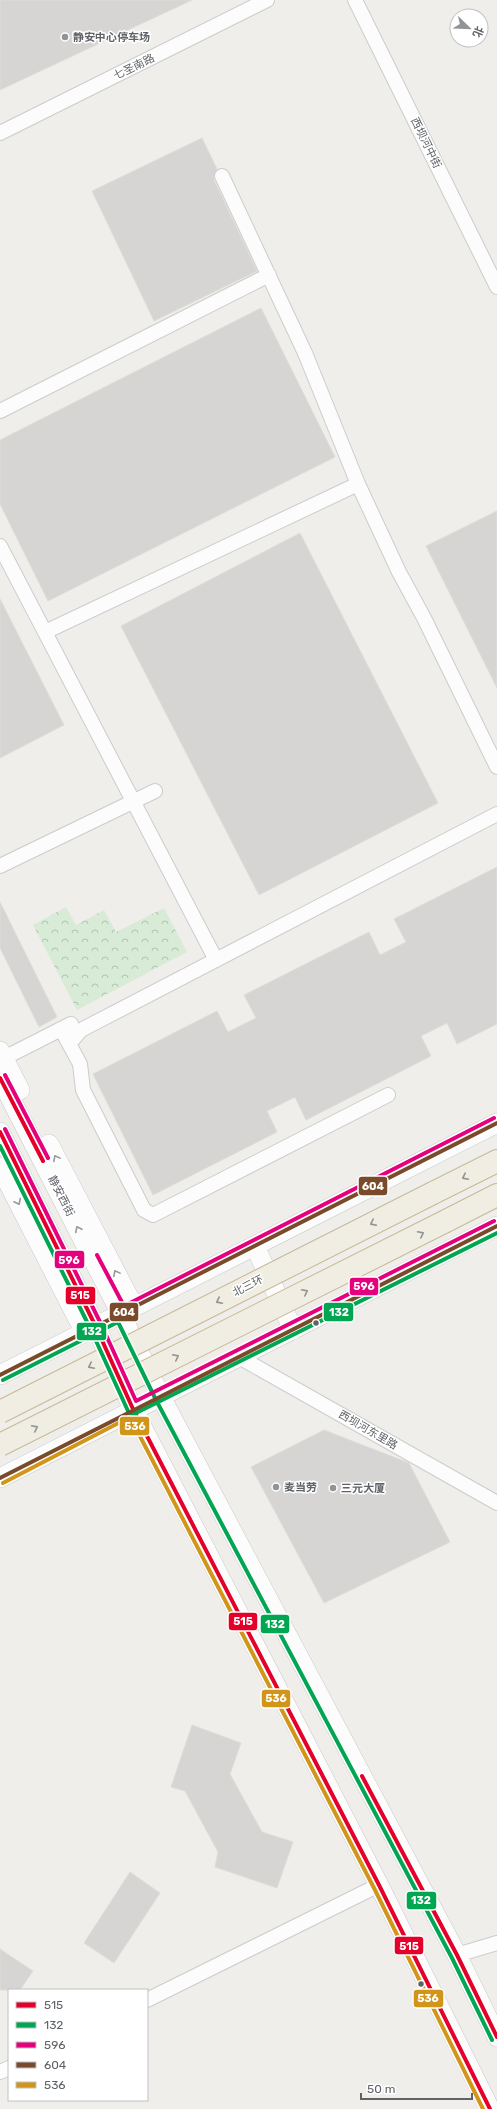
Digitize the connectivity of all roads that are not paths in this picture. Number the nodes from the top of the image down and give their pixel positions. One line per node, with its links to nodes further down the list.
1 (267, 0): 3 (street, 七圣南路)
2 (355, 0): 6 (street, 西坝河中街)
3 (0, 133)
4 (222, 176): 5 (street)
5 (268, 274): 7 (street); 8 (street)
6 (497, 287)
7 (0, 411)
8 (358, 484): 10 (street); 11 (street)
9 (0, 546): 10 (street)
10 (45, 632): 13 (street)
11 (497, 767)
12 (155, 791): 13 (street)
13 (134, 802): 15 (street); 16 (street)
14 (497, 814): 16 (street)
15 (0, 866)
16 (216, 960): 17 (street)
17 (69, 1044): 18 (street); 20 (street)
18 (1, 1056): 28 (main road, one-way to 18)
19 (0, 1078): 28 (main road, 静安西街, one-way to 19)
20 (388, 1095)
21 (497, 1123): 27 (main road)
22 (0, 1132): 29 (main road)
23 (497, 1161): 35 (highway, 北三环, one-way to 35, bridge)
24 (0, 1167): 29 (main road, one-way to 29)
25 (497, 1195): 36 (highway, one-way to 25, bridge)
26 (497, 1226): 30 (main road)
27 (255, 1246): 28 (main road); 30 (main road)
28 (128, 1311): 29 (main road); 33 (main road)
29 (91, 1329): 32 (main road); 34 (main road)
30 (293, 1330): 31 (main road)
31 (240, 1357): 33 (main road); 38 (street, 西坝河东里路)
32 (0, 1375)
33 (161, 1397): 34 (main road); 41 (main road)
34 (133, 1409): 37 (main road); 39 (main road)
35 (0, 1412)
36 (0, 1445)
37 (0, 1478)
38 (497, 1503)
39 (379, 1886): 42 (street); 44 (main road)
40 (497, 1943): 41 (street)
41 (457, 1956): 43 (main road)
42 (148, 2000)
43 (497, 2037)
44 (490, 2109)

